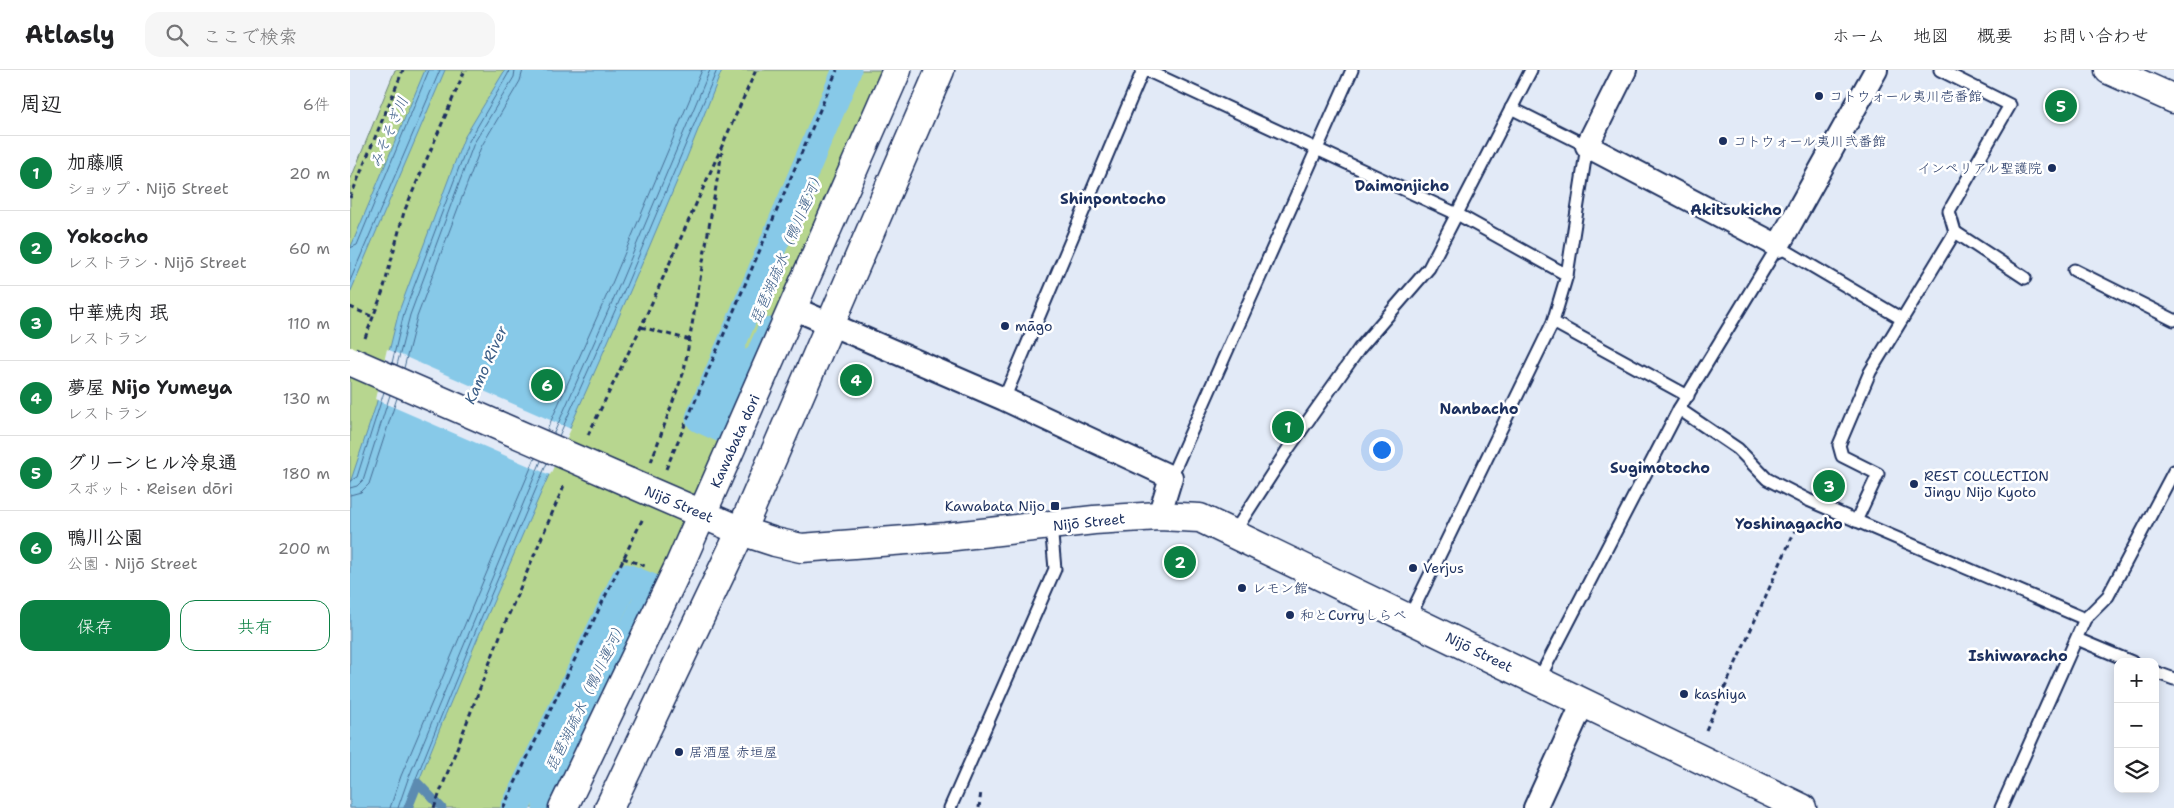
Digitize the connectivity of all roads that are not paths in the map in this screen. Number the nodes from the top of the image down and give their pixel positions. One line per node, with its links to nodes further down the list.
1 (897, 70): 20 (street, Kawabata dori)
2 (940, 70): 24 (street)
3 (1144, 70): 13 (lane); 27 (lane)
4 (1352, 70): 13 (lane)
5 (1531, 70): 11 (lane)
6 (1624, 70): 12 (street)
7 (1876, 70): 16 (street)
8 (1940, 70): 15 (lane)
9 (2109, 70): 10 (street)
10 (2174, 100)
11 (1512, 108): 12 (lane); 14 (lane)
12 (1587, 146): 16 (street); 18 (lane)
13 (1317, 149): 14 (lane); 30 (lane)
14 (1457, 214): 18 (lane); 36 (lane)
15 (1955, 232): 19 (lane); 21 (lane)
16 (1778, 246): 21 (lane); 26 (lane)
17 (2074, 270): 22 (lane)
18 (1567, 274): 23 (lane)
19 (2025, 278)
20 (793, 308): 24 (street); 31 (street, Kawabata dori)
21 (1902, 320): 33 (lane)
22 (2174, 320)
23 (1553, 322): 26 (lane); 37 (lane)
24 (829, 324): 27 (street); 35 (street)
25 (357, 352): 31 (street, Nijō Street, bridge)
26 (1688, 396): 28 (lane)
27 (1004, 400): 30 (street)
28 (1679, 409): 33 (lane); 43 (lane)
29 (2174, 471): 38 (lane)
30 (1171, 478): 32 (street)
31 (702, 515): 35 (street, Nijō Street); 46 (street, Kawabata dori)
32 (1159, 516): 34 (street, Nijō Street); 36 (street, Nijō Street)
33 (1856, 521): 38 (lane)
34 (1051, 525): 35 (street, Nijō Street); 48 (lane)
35 (741, 531): 47 (street)
36 (1233, 534): 37 (street, Nijō Street)
37 (1409, 618): 43 (street, Nijō Street)
38 (2085, 619): 39 (lane)
39 (2076, 639): 40 (lane); 51 (lane)
40 (2122, 658)
41 (2159, 674): 42 (lane)
42 (2174, 680)
43 (1538, 681): 44 (street, Nijō Street)
44 (1583, 703): 45 (street, Nijō Street); 49 (street)
45 (1769, 801): 50 (street, Nijō Street)
46 (563, 808)
47 (609, 808)
48 (950, 808)
49 (1535, 808)
50 (1802, 808)
51 (2001, 808)

